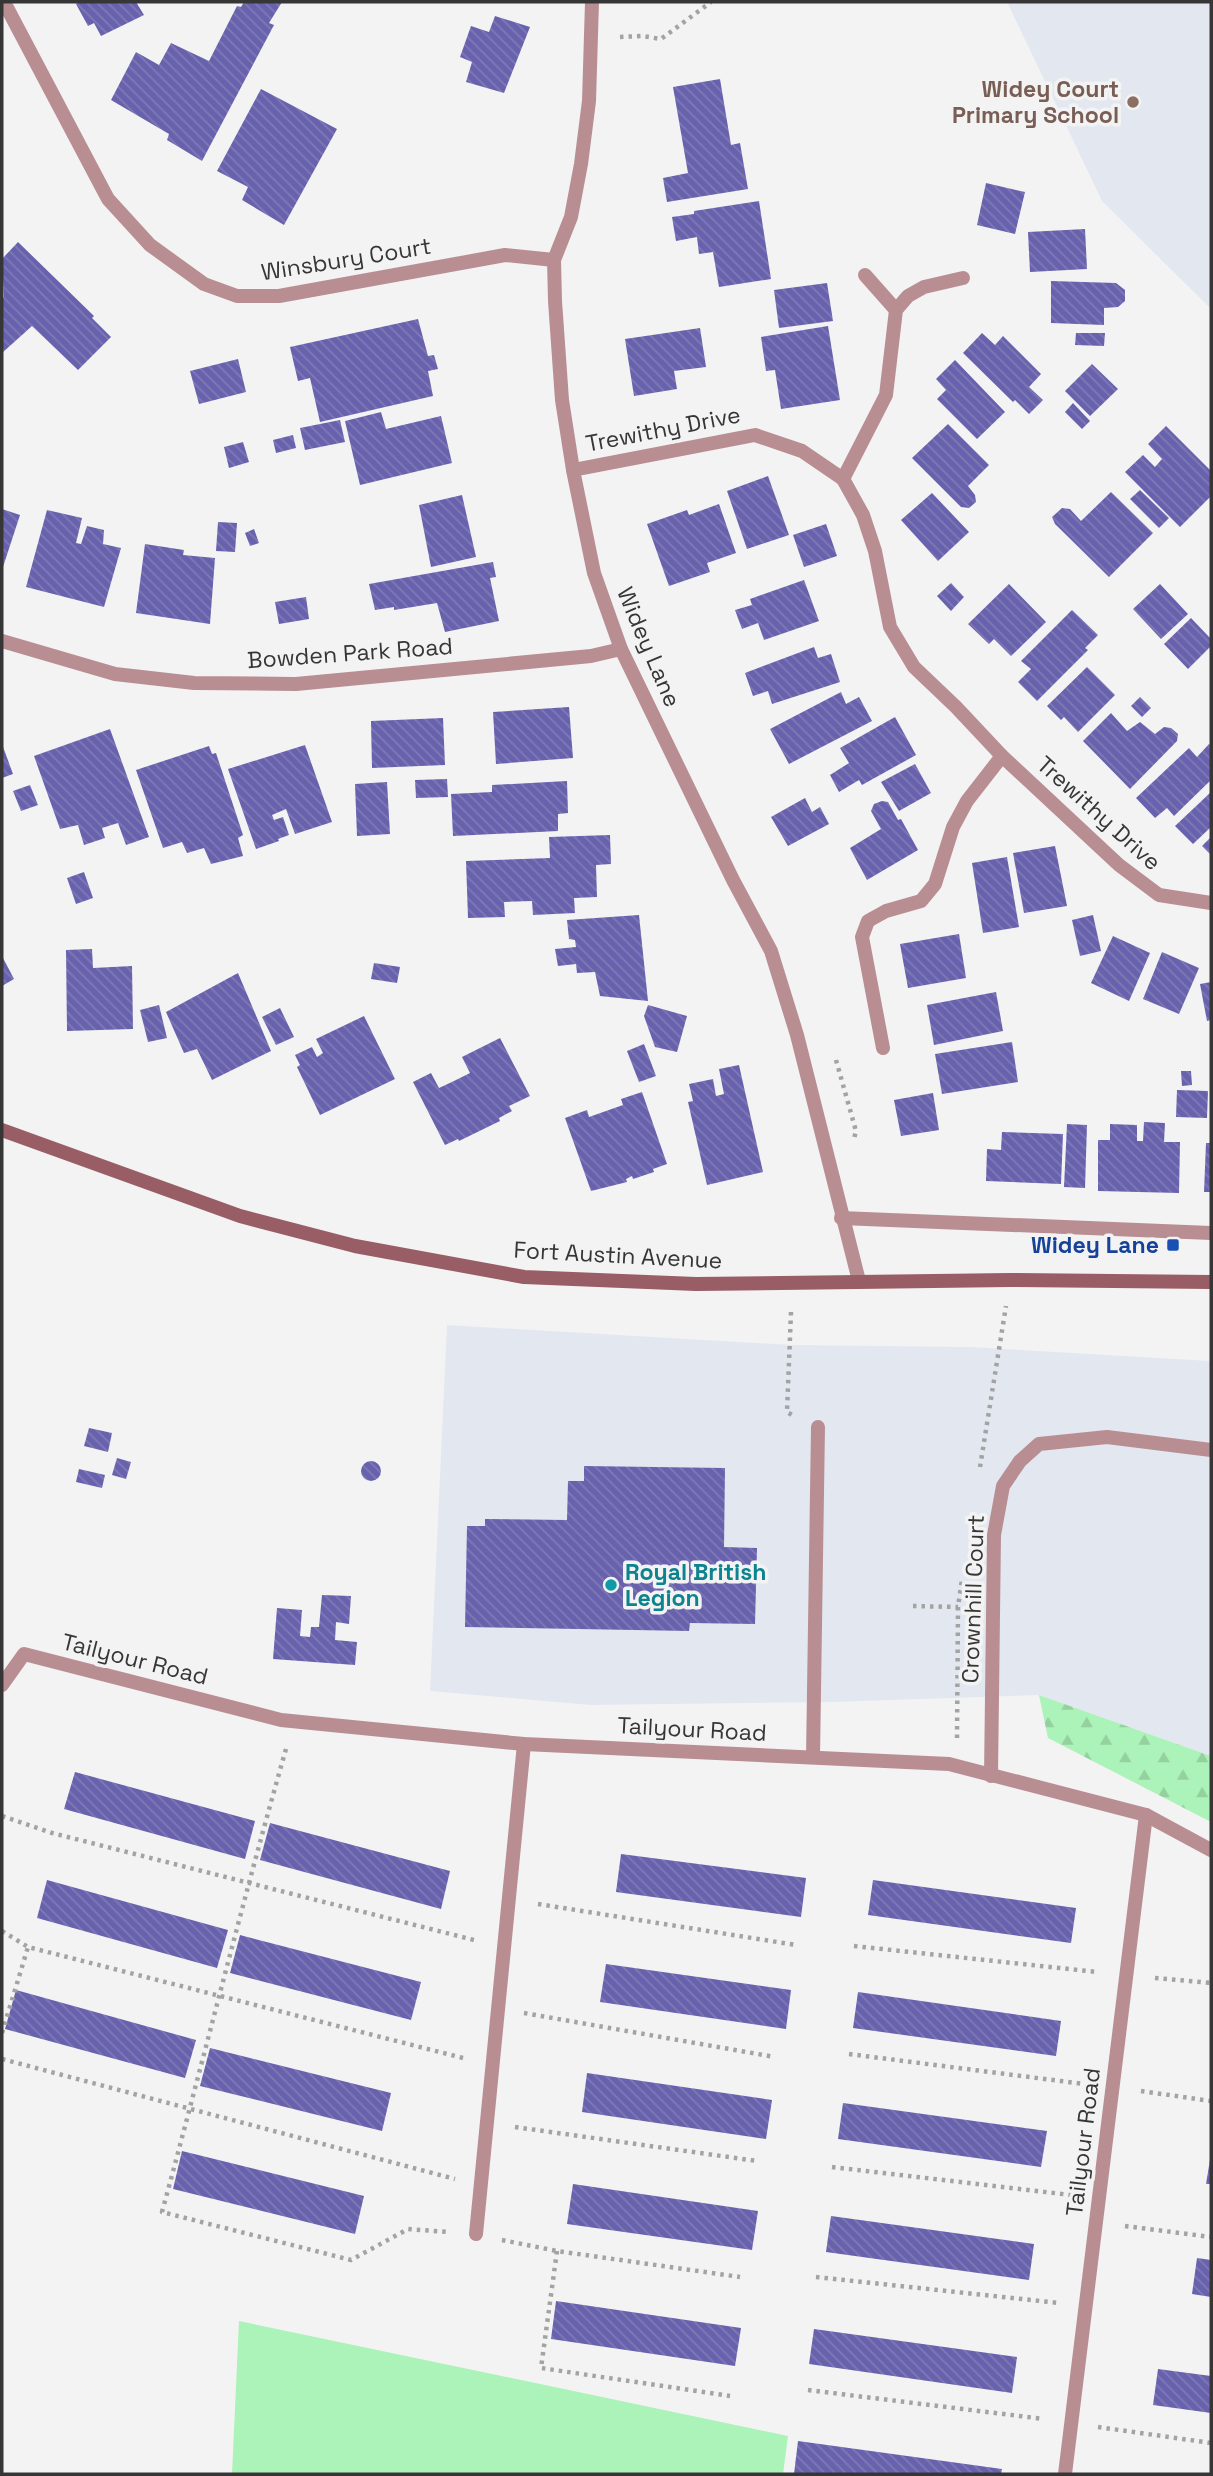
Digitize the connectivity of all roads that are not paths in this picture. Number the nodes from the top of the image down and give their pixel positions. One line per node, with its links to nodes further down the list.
1 (4, 2): 3 (street, Winsbury Court)
2 (592, 2): 3 (street, Widey Lane)
3 (554, 260): 7 (street, Widey Lane)
4 (865, 275): 6 (street)
5 (963, 278): 6 (street)
6 (896, 310): 8 (street)
7 (573, 470): 8 (street, Trewithy Drive); 10 (street, Widey Lane)
8 (842, 479): 11 (street, Trewithy Drive)
9 (2, 641): 10 (street, Bowden Park Road)
10 (621, 649): 15 (street, Widey Lane)
11 (1002, 756): 12 (street, Trewithy Drive); 13 (street, Trewithy Drive)
12 (1211, 903)
13 (883, 1048)
14 (2, 1130): 17 (main road, Fort Austin Avenue)
15 (841, 1218): 16 (street); 17 (street, Widey Lane)
16 (1211, 1233)
17 (859, 1281): 18 (main road, Fort Austin Avenue)
18 (1211, 1282)
19 (818, 1427): 23 (street)
20 (1211, 1450): 24 (street, Crownhill Court)
21 (2, 1685): 22 (street, Tailyour Road)
22 (524, 1744): 23 (street, Tailyour Road); 27 (street)
23 (813, 1757): 24 (street, Tailyour Road)
24 (991, 1776): 25 (street, Tailyour Road)
25 (1146, 1815): 26 (street, Tailyour Road); 28 (street, Tailyour Road)
26 (1211, 1850)
27 (476, 2234)
28 (1065, 2474)

